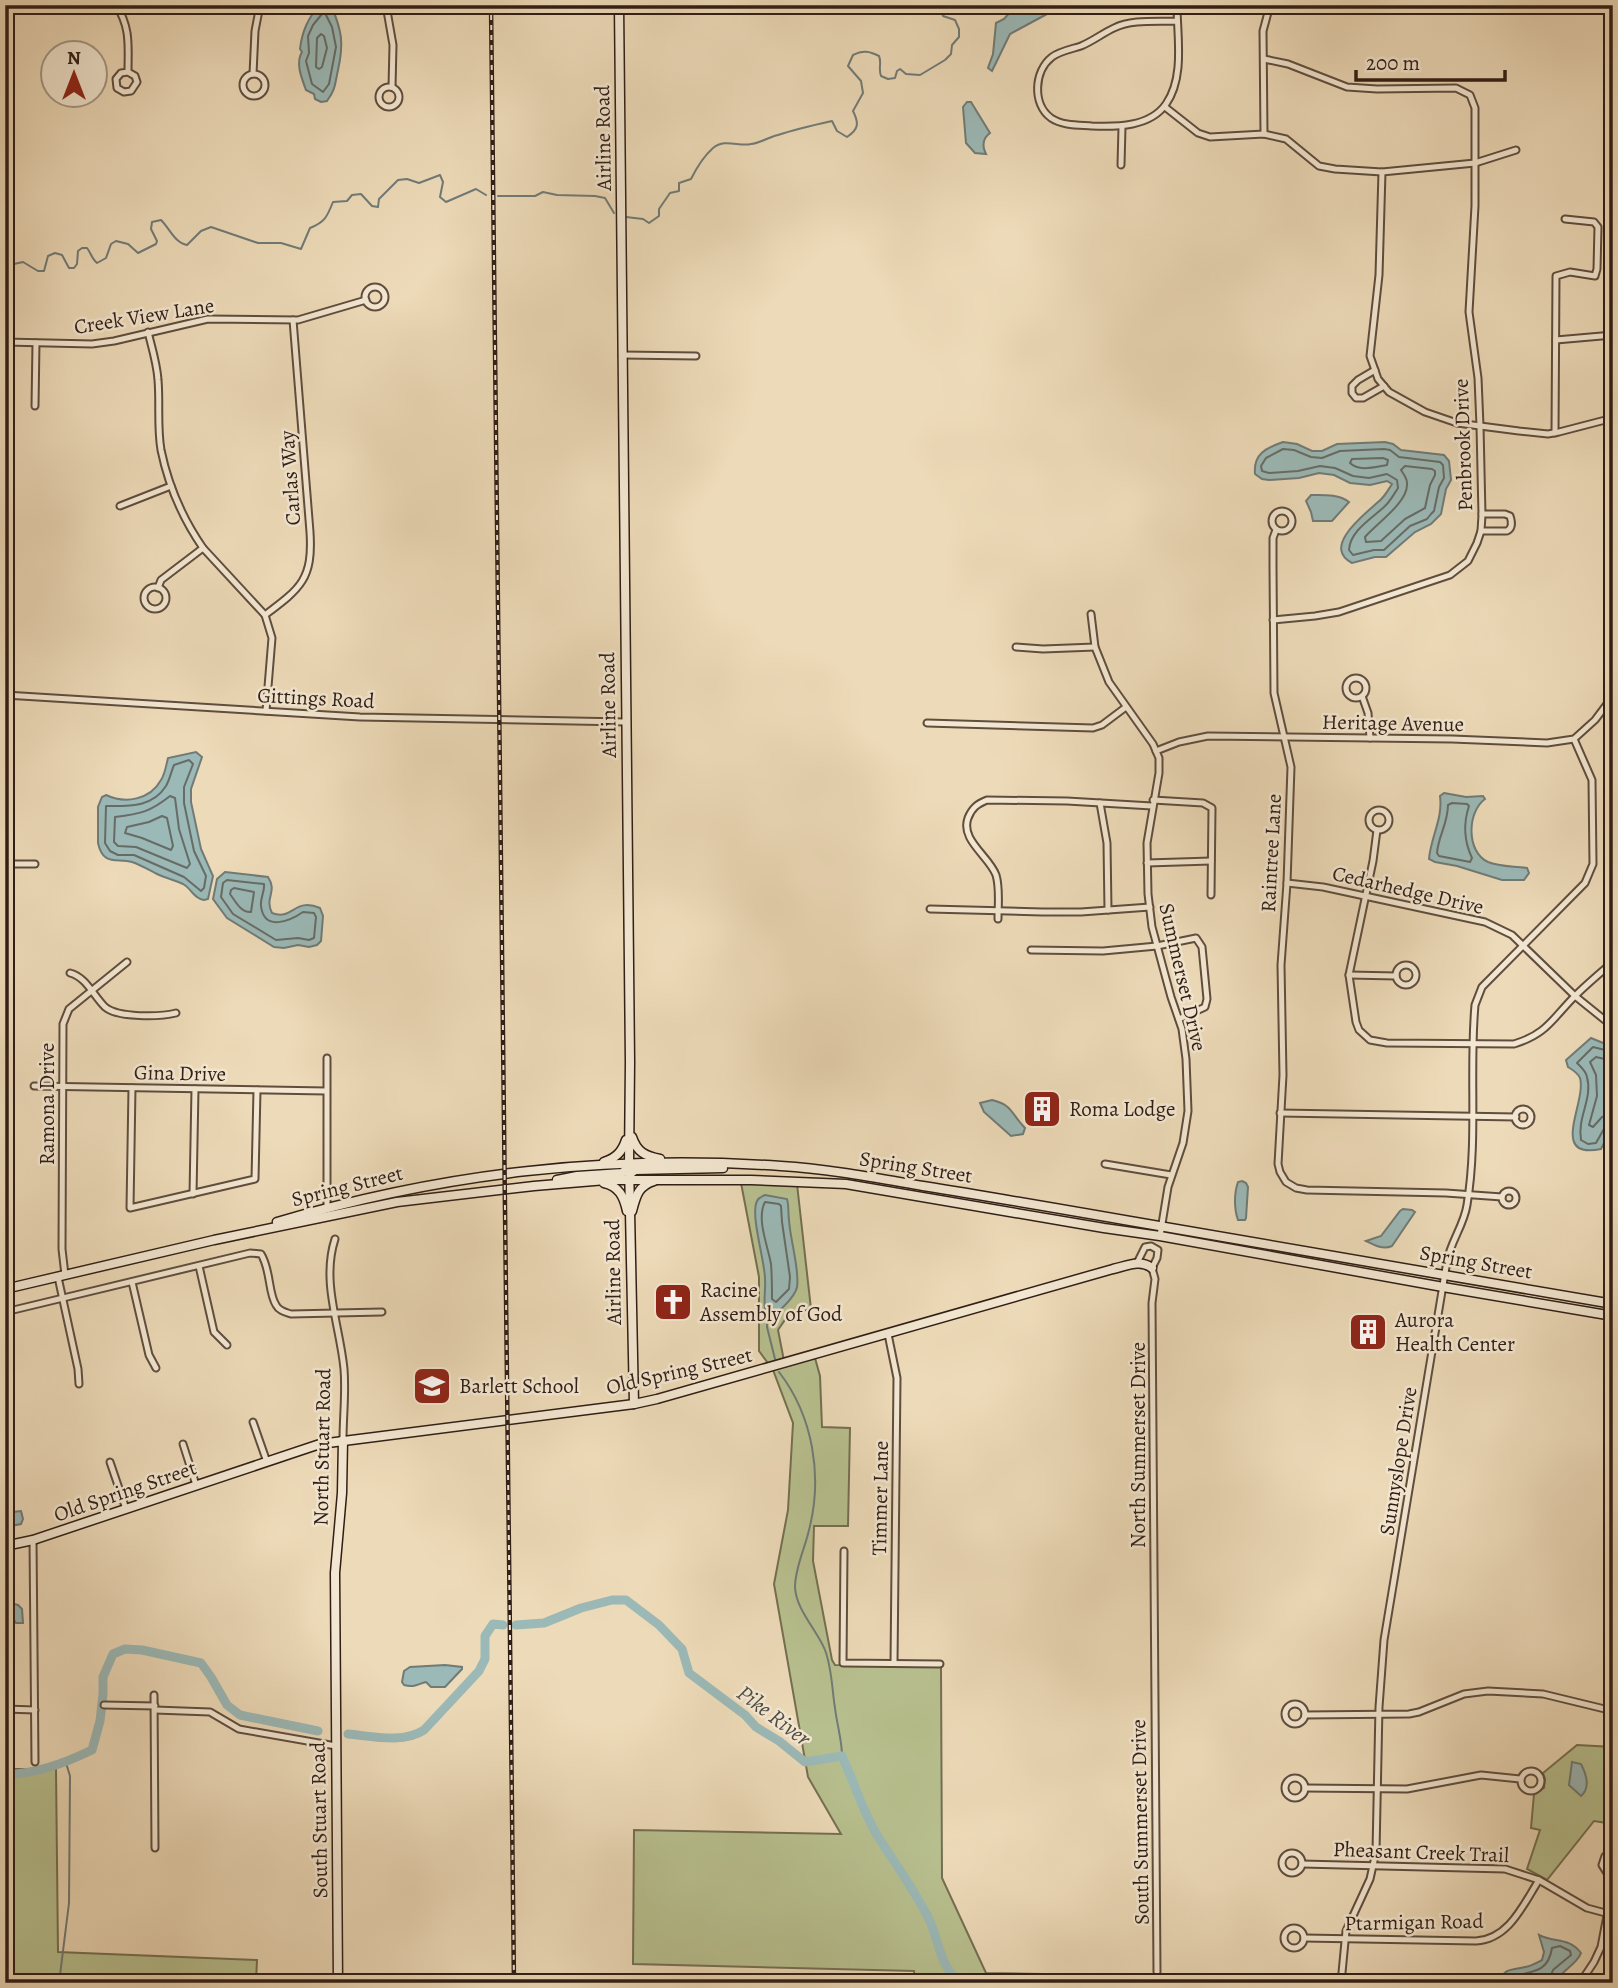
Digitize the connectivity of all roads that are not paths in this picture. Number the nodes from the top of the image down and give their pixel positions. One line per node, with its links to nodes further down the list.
1 (116, 5): 11 (street)
2 (260, 5): 12 (street)
3 (386, 5): 13 (street)
4 (619, 5): 29 (main road, Airline Road)
5 (1177, 5): 9 (street)
6 (1270, 5): 10 (street)
7 (1365, 5): 8 (street)
8 (1463, 5)
9 (1177, 22): 14 (street); 15 (street)
10 (1264, 59): 16 (street); 18 (street, Penbrook Drive)
11 (128, 72)
12 (253, 74): 12 (street)
13 (391, 87)
14 (1165, 107): 15 (street); 16 (street)
15 (1122, 127): 19 (street)
16 (1264, 134): 20 (street)
17 (1516, 150): 18 (street)
18 (1475, 163): 20 (street); 35 (street, Penbrook Drive)
19 (1121, 164)
20 (1382, 172): 31 (street)
21 (1565, 219): 26 (street)
22 (366, 300): 23 (street, Creek View Lane)
23 (293, 320): 24 (street, Creek View Lane); 45 (street, Carlas Way)
24 (148, 332): 28 (street, Creek View Lane); 37 (street)
25 (1613, 335): 26 (street)
26 (1556, 340): 36 (street)
27 (7, 342): 28 (street, Creek View Lane)
28 (36, 343): 33 (street)
29 (622, 355): 30 (street); 54 (main road, Airline Road)
30 (696, 356)
31 (1375, 370): 32 (street); 32 (street)
32 (1384, 386): 35 (street)
33 (35, 406)
34 (1613, 418): 36 (street)
35 (1480, 425): 36 (street); 39 (street, Penbrook Drive)
36 (1555, 433)
37 (171, 486): 38 (street); 42 (street)
38 (120, 506)
39 (1482, 513): 41 (street, Penbrook Drive); 41 (street)
40 (1276, 530): 46 (street, Raintree Lane)
41 (1481, 531): 46 (street, Penbrook Drive)
42 (203, 548): 43 (street); 45 (street)
43 (158, 588): 43 (street)
44 (1091, 614): 48 (street)
45 (265, 615): 53 (street)
46 (1273, 620): 56 (street, Raintree Lane)
47 (1016, 646): 48 (street)
48 (1095, 646): 52 (street)
49 (5, 695): 53 (street, Gittings Road)
50 (1362, 696): 57 (street)
51 (1613, 696): 58 (street)
52 (1126, 707): 55 (street); 59 (street)
53 (266, 711): 54 (street, Gittings Road)
54 (626, 722): 99 (main road, Airline Road)
55 (927, 723)
56 (1285, 738): 57 (street, Heritage Avenue); 59 (street, Heritage Avenue); 67 (street, Raintree Lane)
57 (1370, 738): 58 (street, Heritage Avenue)
58 (1573, 739): 75 (street)
59 (1156, 751): 61 (street, Summerset Drive)
60 (1100, 803): 61 (street); 72 (street); 73 (street)
61 (1153, 803): 63 (street); 64 (street, Summerset Drive)
62 (1377, 830): 69 (street)
63 (1211, 861): 64 (street); 68 (street)
64 (1147, 863): 70 (street, Summerset Drive)
65 (5, 864): 66 (street)
66 (35, 864)
67 (1287, 883): 69 (street, Cedarhedge Drive); 96 (street, Raintree Lane)
68 (1211, 895)
69 (1366, 896): 75 (street, Cedarhedge Drive); 81 (street)
70 (1150, 907): 72 (street); 76 (street, Summerset Drive)
71 (930, 909): 73 (street)
72 (1108, 910): 73 (street)
73 (998, 911): 74 (street)
74 (998, 919)
75 (1522, 945): 84 (street, Cedarhedge Drive); 88 (street, Sunnyslope Drive)
76 (1157, 946): 77 (street); 86 (street, Summerset Drive); 86 (street)
77 (1031, 950)
78 (127, 962): 83 (street, Ramona Drive)
79 (1613, 962): 84 (street)
80 (70, 973): 83 (street)
81 (1349, 975): 82 (street); 88 (street)
82 (1396, 976)
83 (92, 990): 85 (street); 91 (street, Ramona Drive)
84 (1575, 996): 87 (street, Cedarhedge Drive); 88 (street)
85 (176, 1013)
86 (1179, 1019): 105 (street, Summerset Drive)
87 (1613, 1024)
88 (1474, 1044): 97 (street, Sunnyslope Drive)
89 (327, 1058): 95 (street)
90 (34, 1086): 91 (street, Gina Drive)
91 (63, 1087): 92 (street, Gina Drive); 122 (street, Ramona Drive)
92 (132, 1088): 93 (street, Gina Drive); 110 (street)
93 (195, 1089): 94 (street, Gina Drive); 110 (street)
94 (257, 1090): 95 (street, Gina Drive); 110 (street)
95 (326, 1091): 113 (street)
96 (1280, 1113): 97 (street); 111 (street, Raintree Lane)
97 (1473, 1116): 98 (street); 111 (street, Sunnyslope Drive)
98 (1516, 1117)
99 (629, 1131): 100 (main road, Airline Road); 101 (main road); 103 (main road)
100 (629, 1163): 101 (main road, Spring Street); 103 (main road, Spring Street); 106 (main road, Airline Road); 109 (main road)
101 (680, 1163): 104 (main road, Spring Street)
102 (1105, 1164): 105 (street)
103 (594, 1165): 113 (main road, Spring Street)
104 (760, 1165): 106 (main road); 115 (main road, Spring Street)
105 (1171, 1175): 115 (street, Summerset Drive)
106 (629, 1178): 107 (main road, Spring Street); 108 (main road, Spring Street); 114 (main road, Airline Road)
107 (666, 1179): 114 (main road); 116 (main road, Spring Street)
108 (581, 1182): 109 (main road, Spring Street); 114 (main road)
109 (534, 1186): 113 (main road, Spring Street)
110 (193, 1194)
111 (1469, 1194): 112 (street); 121 (street, Sunnyslope Drive)
112 (1502, 1198)
113 (327, 1211): 122 (main road, Spring Street)
114 (630, 1220): 138 (main road, Airline Road)
115 (1162, 1226): 116 (street, Summerset Drive); 121 (main road, Spring Street)
116 (1160, 1236): 124 (main road, Spring Street)
117 (335, 1239): 132 (street, North Stuart Road)
118 (1137, 1263): 120 (main road); 120 (street, North Summerset Drive); 134 (main road, Old Spring Street)
119 (200, 1266): 123 (street); 132 (street); 135 (street)
120 (1152, 1268): 152 (street, North Summerset Drive)
121 (1445, 1274): 124 (street, Sunnyslope Drive); 125 (main road, Spring Street)
122 (62, 1276): 126 (main road, Spring Street); 127 (street, Ramona Drive)
123 (132, 1282): 127 (street); 136 (street)
124 (1443, 1287): 128 (main road, Spring Street); 160 (street, Sunnyslope Drive)
125 (1523, 1288): 128 (main road); 129 (main road, Spring Street)
126 (5, 1289)
127 (63, 1297): 130 (street); 137 (street, Ramona Drive)
128 (1520, 1300): 133 (main road, Spring Street)
129 (1613, 1304)
130 (5, 1311)
131 (382, 1312): 132 (street)
132 (334, 1313): 140 (street, North Stuart Road)
133 (1613, 1316)
134 (888, 1334): 138 (main road, Old Spring Street); 150 (street, Timmer Lane)
135 (227, 1345)
136 (156, 1368)
137 (79, 1384)
138 (634, 1404): 140 (main road, Old Spring Street)
139 (253, 1422): 143 (street)
140 (343, 1440): 143 (main road, Old Spring Street); 149 (main road, North Stuart Road)
141 (183, 1444): 144 (street)
142 (110, 1462): 145 (street)
143 (267, 1462): 144 (main road, Old Spring Street)
144 (196, 1485): 145 (main road, Old Spring Street)
145 (126, 1509): 146 (main road, Old Spring Street)
146 (33, 1540): 147 (main road, Old Spring Street); 157 (street)
147 (5, 1546)
148 (844, 1551): 150 (street)
149 (335, 1657): 161 (main road, South Stuart Road)
150 (894, 1663): 151 (street)
151 (940, 1664)
152 (1155, 1672): 176 (street, South Summerset Drive)
153 (155, 1695): 155 (street)
154 (104, 1705): 155 (street)
155 (155, 1708): 161 (street); 166 (street)
156 (5, 1709): 157 (street)
157 (35, 1710): 162 (street)
158 (1613, 1711): 160 (street)
159 (1305, 1714): 160 (street)
160 (1379, 1715): 165 (street, Sunnyslope Drive)
161 (336, 1746): 178 (main road, South Stuart Road)
162 (35, 1762)
163 (1520, 1779): 165 (street)
164 (1305, 1788): 165 (street)
165 (1378, 1789): 169 (street, Sunnyslope Drive)
166 (155, 1848)
167 (1613, 1854): 170 (street)
168 (1302, 1864): 169 (street, Pheasant Creek Trail)
169 (1374, 1865): 171 (street, Pheasant Creek Trail); 175 (street, Sunnyslope Drive)
170 (1613, 1874)
171 (1539, 1880): 173 (street, Pheasant Creek Trail); 175 (street, Ptarmigan Road)
172 (1613, 1884): 173 (street)
173 (1610, 1915): 179 (street)
174 (1304, 1938): 175 (street, Ptarmigan Road)
175 (1344, 1939): 177 (street, Sunnyslope Drive)
176 (1157, 1972)
177 (1342, 1981)
178 (338, 1983)
179 (1580, 1983)

